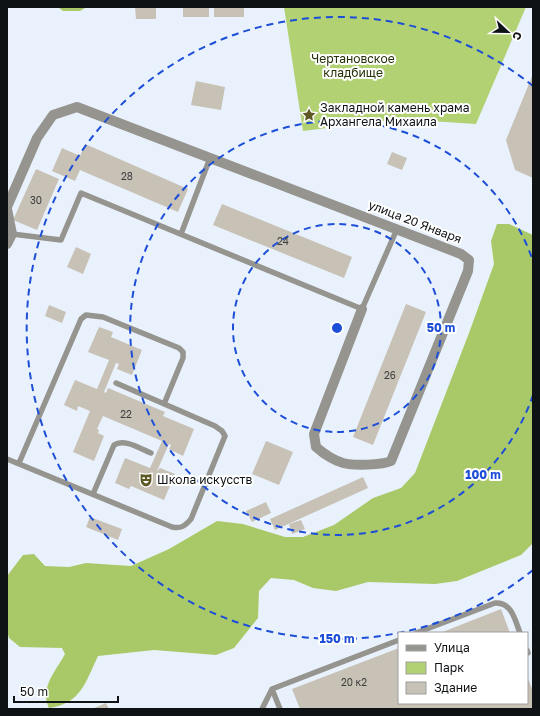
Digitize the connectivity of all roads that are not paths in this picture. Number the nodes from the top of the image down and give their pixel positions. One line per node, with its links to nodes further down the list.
1 (210, 158): 2 (street, улица 20 Января); 3 (street, улица 20 Января); 5 (lane)
2 (7, 208): 4 (street, улица 20 Января)
3 (397, 229): 7 (lane); 7 (street, улица 20 Января)
4 (12, 234): 5 (lane); 6 (street)
5 (181, 234): 7 (lane)
6 (7, 244)
7 (362, 309)
8 (116, 383): 9 (lane)
9 (164, 404): 12 (lane); 13 (lane)
10 (151, 453): 13 (lane)
11 (7, 458): 12 (lane)
12 (19, 463): 13 (lane)
13 (93, 494)
14 (419, 632): 15 (lane)
15 (520, 632)
16 (398, 640): 17 (lane)
17 (272, 689): 18 (lane); 19 (lane)
18 (262, 709)
19 (280, 709)

